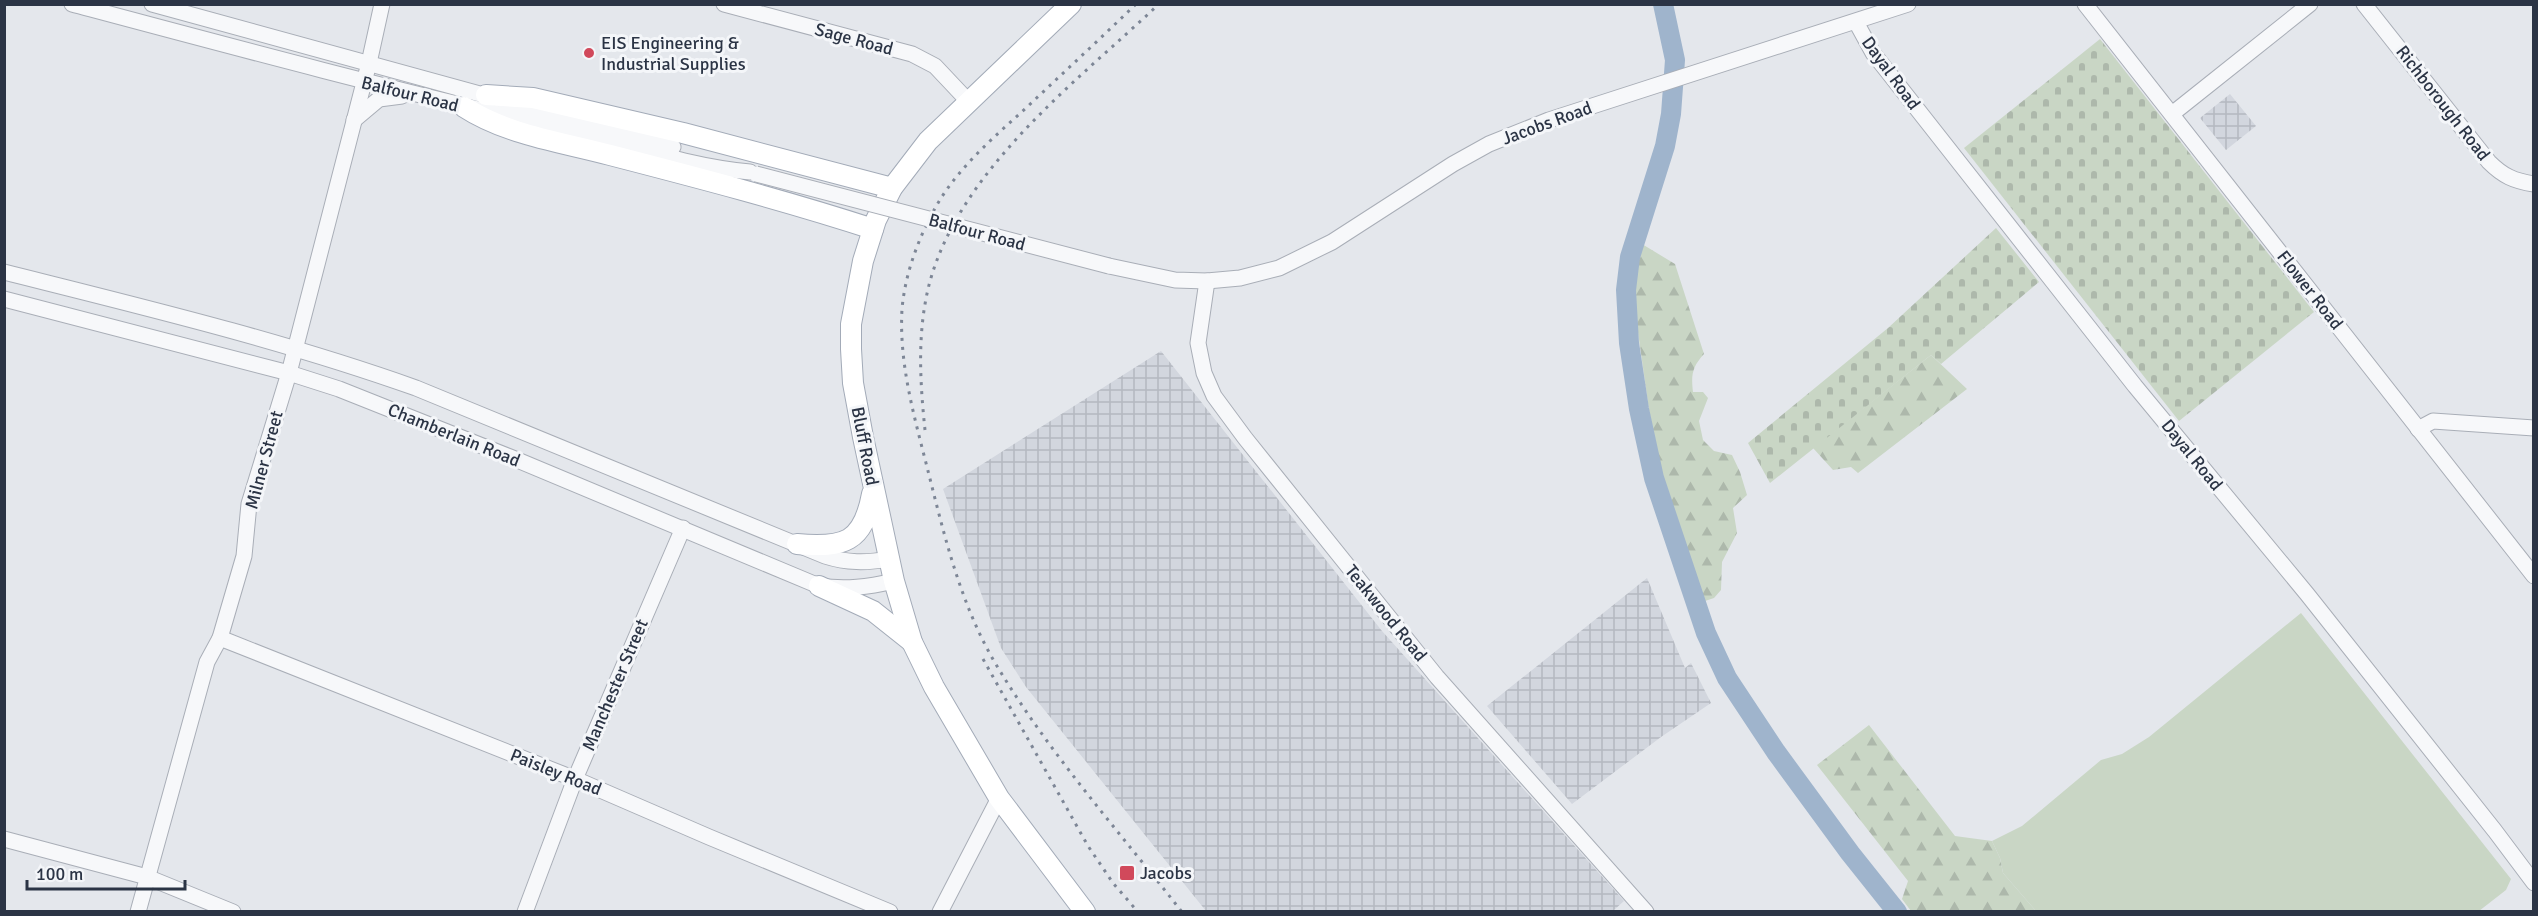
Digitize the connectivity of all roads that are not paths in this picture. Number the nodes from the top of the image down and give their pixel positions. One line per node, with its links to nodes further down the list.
1 (72, 4): 11 (street, Balfour Road)
2 (381, 4): 12 (street, Milner Street)
3 (724, 4): 16 (street, Sage Road)
4 (1071, 4): 16 (main road, Bluff Road)
5 (1908, 4): 10 (street, Jacobs Road)
6 (2085, 4): 18 (street, Flower Road)
7 (2310, 4): 18 (street)
8 (2364, 4): 21 (street, Richborough Road)
9 (153, 5): 11 (street); 12 (street, Balfour Road)
10 (1856, 22): 25 (street, Jacobs Road); 44 (street, Dayal Road)
11 (149, 25): 13 (street, Balfour Road)
12 (369, 63): 13 (street, Milner Street); 14 (street, Balfour Road)
13 (364, 82): 15 (street, Balfour Road); 19 (street, Milner Street)
14 (486, 95): 20 (street, Balfour Road); 22 (main road)
15 (423, 96): 17 (street, Balfour Road); 19 (street)
16 (968, 101): 22 (main road, Bluff Road)
17 (464, 107): 20 (street, Balfour Road); 23 (main road)
18 (2172, 114): 30 (street, Flower Road)
19 (354, 120): 27 (street, Milner Street)
20 (753, 173): 25 (street, Balfour Road, bridge)
21 (2534, 184)
22 (892, 188): 23 (main road, Bluff Road)
23 (873, 229): 31 (main road, Bluff Road)
24 (4, 272): 27 (street, Chamberlain Road)
25 (1207, 281): 51 (street, Teakwood Road)
26 (4, 299): 28 (street, Chamberlain Road)
27 (295, 347): 28 (street, Milner Street); 33 (street, Chamberlain Road)
28 (289, 373): 32 (street, Chamberlain Road); 38 (street, Milner Street)
29 (2534, 428): 30 (street)
30 (2418, 429): 35 (street, Flower Road)
31 (873, 487): 33 (main road); 34 (main road, Bluff Road)
32 (683, 528): 37 (street, Chamberlain Road); 40 (street, Manchester Street)
33 (797, 544): 34 (street, Chamberlain Road)
34 (889, 559): 36 (main road, Bluff Road)
35 (2534, 576)
36 (894, 581): 37 (street, Chamberlain Road); 39 (main road, Bluff Road)
37 (819, 586): 39 (main road)
38 (220, 638): 40 (street, Paisley Road); 43 (street, Milner Street)
39 (912, 642): 41 (main road, Bluff Road)
40 (575, 778): 47 (street, Manchester Street); 48 (street, Paisley Road)
41 (999, 798): 49 (street); 50 (main road, Bluff Road)
42 (4, 839): 43 (street)
43 (147, 877): 45 (street, Milner Street); 46 (street)
44 (2534, 883)
45 (138, 912)
46 (233, 912)
47 (525, 912)
48 (890, 912)
49 (940, 912)
50 (1085, 912)
51 (1646, 912)

